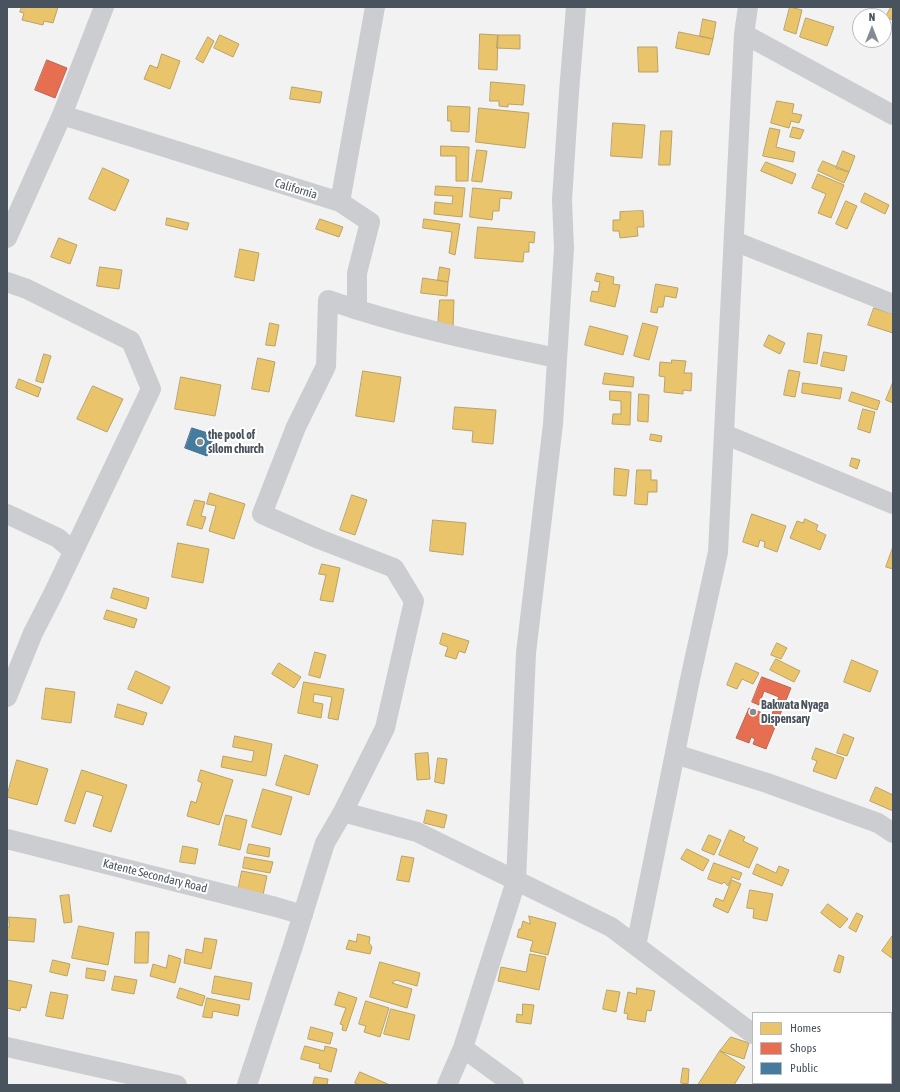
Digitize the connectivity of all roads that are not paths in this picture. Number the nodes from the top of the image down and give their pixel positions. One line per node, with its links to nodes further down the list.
1 (104, 7): 6 (street)
2 (375, 7): 8 (street)
3 (576, 7): 14 (street)
4 (748, 7): 5 (street)
5 (744, 34): 7 (street); 10 (street)
6 (62, 115): 8 (street, California); 9 (street)
7 (893, 115)
8 (340, 202): 13 (street, California)
9 (7, 238)
10 (734, 241): 12 (street); 15 (street)
11 (7, 282): 18 (street)
12 (893, 304)
13 (357, 310): 14 (street); 21 (street)
14 (557, 358): 24 (street)
15 (724, 434): 16 (street); 20 (street)
16 (893, 504)
17 (7, 514): 18 (street)
18 (73, 551): 19 (street)
19 (7, 698)
20 (675, 754): 22 (street); 26 (street)
21 (343, 812): 24 (street); 25 (street)
22 (893, 833)
23 (7, 839): 25 (street, Katente Secondary Road)
24 (516, 881): 26 (street); 29 (street)
25 (303, 915): 31 (street)
26 (636, 946): 27 (street)
27 (752, 1033)
28 (7, 1047): 30 (street)
29 (463, 1048): 32 (street); 33 (street)
30 (177, 1085)
31 (247, 1085)
32 (447, 1085)
33 (514, 1085)

